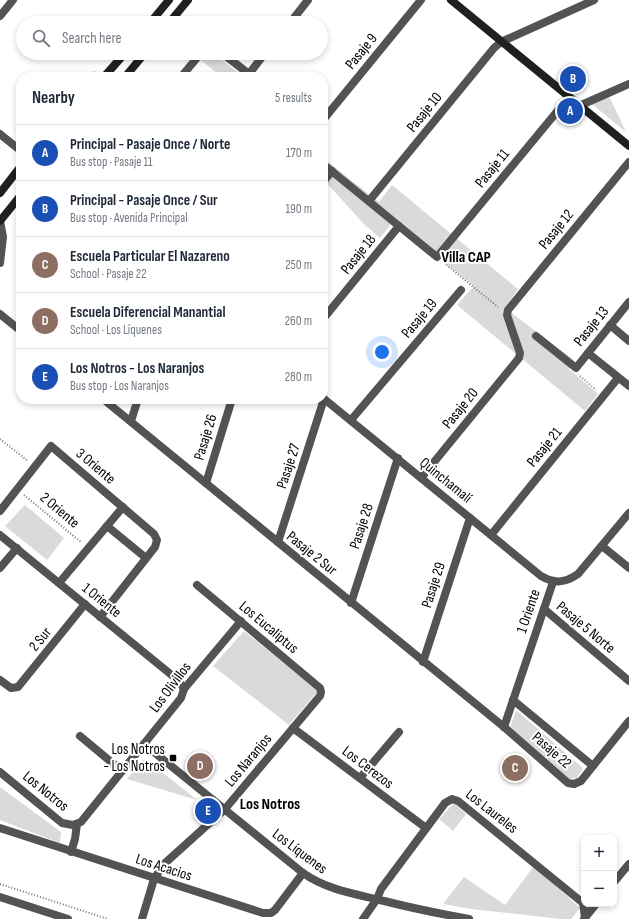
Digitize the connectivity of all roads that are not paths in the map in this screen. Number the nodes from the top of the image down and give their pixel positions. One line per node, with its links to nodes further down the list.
1 (13, 0): 8 (street)
2 (169, 0): 9 (main road)
3 (188, 0): 10 (main road)
4 (308, 0): 11 (street)
5 (421, 0): 26 (street, Pasaje 9)
6 (451, 0): 12 (main road)
7 (594, 0): 12 (street)
8 (0, 16)
9 (156, 16)
10 (175, 16)
11 (295, 16)
12 (501, 42): 24 (main road); 37 (street, Pasaje 10)
13 (119, 60): 18 (main road)
14 (138, 60): 19 (main road)
15 (195, 60): 20 (street)
16 (231, 60): 21 (street)
17 (261, 60): 22 (street)
18 (108, 72)
19 (129, 72)
20 (185, 72)
21 (246, 72)
22 (252, 72)
23 (629, 84): 25 (street)
24 (569, 97): 25 (main road); 39 (street, Pasaje 11)
25 (579, 106): 28 (main road)
26 (328, 114)
27 (0, 134): 29 (street)
28 (629, 146)
29 (16, 147)
30 (629, 162): 50 (street, Pasaje 12)
31 (328, 168): 32 (street)
32 (332, 171): 34 (street); 37 (street)
33 (16, 172): 35 (main road)
34 (328, 176)
35 (0, 193)
36 (16, 201): 38 (main road)
37 (369, 201): 39 (street)
38 (0, 221): 40 (street)
39 (399, 226): 43 (street, Pasaje 18)
40 (0, 263)
41 (461, 290): 58 (street, Pasaje 19)
42 (629, 302): 45 (street, Pasaje 13)
43 (328, 313)
44 (0, 314): 46 (street)
45 (610, 325): 48 (street); 49 (street, Pasaje 13)
46 (16, 327)
47 (536, 336): 49 (street, Pasaje 13)
48 (629, 341)
49 (588, 353): 51 (street)
50 (520, 356): 61 (street, Pasaje 20)
51 (618, 378): 52 (street); 69 (street, Pasaje 21)
52 (629, 386)
53 (328, 401): 58 (street, Quinchamalí)
54 (110, 404): 59 (street, Pasaje 2 Sur)
55 (136, 404): 59 (street)
56 (230, 404): 62 (street, Pasaje 26)
57 (322, 404): 70 (street, Pasaje 27)
58 (351, 420): 60 (street, Quinchamalí)
59 (131, 421): 62 (street, Pasaje 2 Sur)
60 (398, 458): 61 (street, Quinchamalí); 79 (street, Pasaje 28)
61 (421, 478): 66 (street, Quinchamalí)
62 (206, 483): 70 (street, Pasaje 2 Sur)
63 (123, 507): 64 (street, 3 Oriente); 67 (street); 73 (street, 3 Oriente)
64 (0, 511)
65 (629, 513): 71 (street, 1 Oriente)
66 (470, 518): 69 (street, Quinchamalí); 84 (street, Pasaje 29)
67 (107, 526): 73 (street); 77 (street)
68 (0, 535): 72 (street, 1 Oriente)
69 (491, 535): 76 (street, Quinchamalí)
70 (278, 542): 79 (street, Pasaje 2 Sur)
71 (602, 546): 75 (street); 76 (street, 1 Oriente)
72 (17, 548): 74 (street); 77 (street, 1 Oriente)
73 (146, 558): 82 (street)
74 (0, 568)
75 (629, 568)
76 (553, 582): 81 (street, 1 Oriente)
77 (59, 583): 80 (street, 1 Oriente)
78 (198, 585): 83 (street, Los Eucaliptus)
79 (351, 602): 84 (street, Pasaje 2 Sur)
80 (85, 604): 82 (street, 1 Oriente); 85 (street, 2 Sur)
81 (544, 609): 86 (street, Pasaje 5 Norte); 89 (street, 1 Oriente)
82 (100, 616): 87 (street, 1 Oriente)
83 (241, 621): 87 (street, Los Olivillos); 88 (street, Los Eucaliptus)
84 (423, 662): 91 (street, Pasaje 2 Sur)
85 (0, 680)
86 (629, 681)
87 (184, 689): 95 (street, Los Olivillos)
88 (321, 692): 92 (street, Los Naranjos)
89 (513, 700): 91 (street, 1 Oriente); 96 (street)
90 (629, 721): 96 (street, Pasaje 22)
91 (504, 727): 96 (street, Pasaje 22)
92 (293, 728): 99 (street, Los Cerezos); 100 (street, Los Naranjos)
93 (399, 732): 99 (street)
94 (80, 736): 97 (street)
95 (144, 744): 97 (street, Los Olivillos); 100 (street, Los Líquenes)
96 (593, 766)
97 (122, 771): 101 (street, Los Notros)
98 (0, 772): 101 (street, Los Notros)
99 (360, 778): 103 (street, Los Cerezos)
100 (225, 809): 106 (street, Los Líquenes); 108 (street, Los Naranjos)
101 (77, 824): 104 (street, Los Notros)
102 (0, 828): 104 (street, Los Acacios)
103 (426, 828): 110 (street, Los Laureles); 116 (street, Los Laureles)
104 (71, 852): 108 (street, Los Acacios)
105 (629, 864): 107 (street)
106 (303, 873): 108 (street, Los Acacios); 110 (street, Los Líquenes)
107 (617, 878)
108 (154, 879): 113 (street, Los Naranjos)
109 (0, 897): 112 (street)
110 (377, 899): 114 (street, Los Laureles); 115 (street, Los Líquenes)
111 (594, 907): 116 (street)
112 (68, 919)
113 (142, 919)
114 (363, 919)
115 (469, 919)
116 (585, 919)

